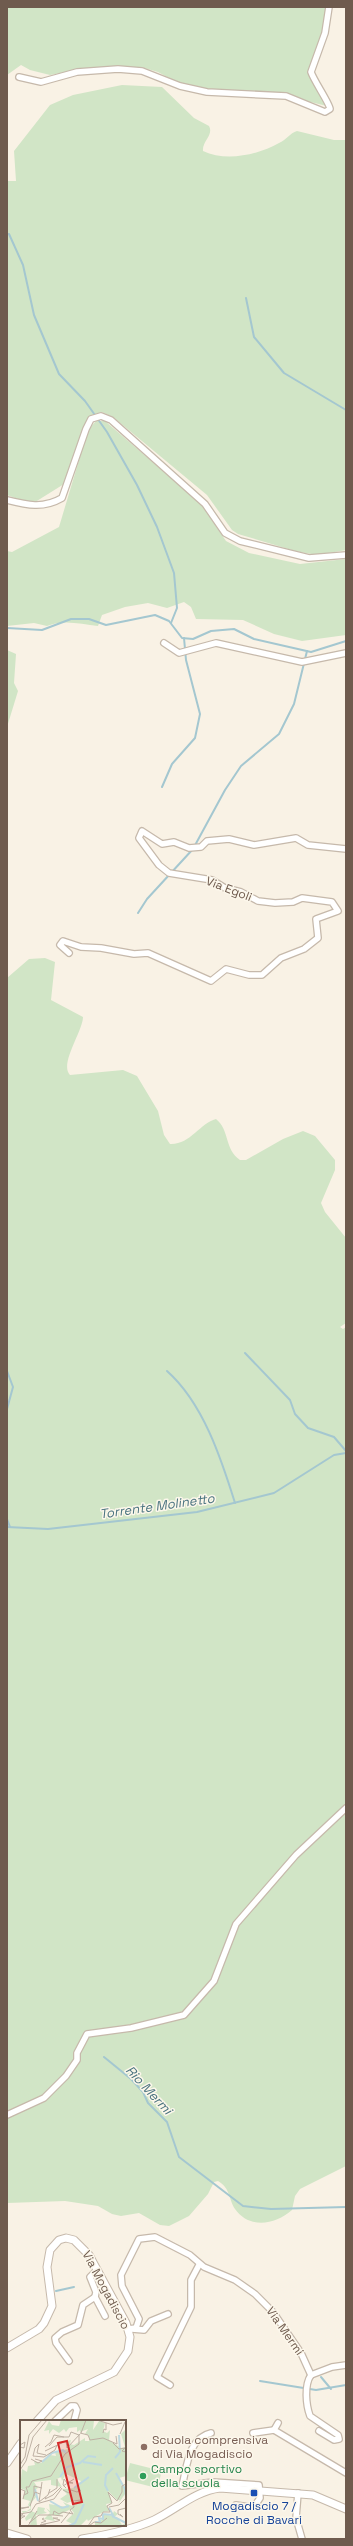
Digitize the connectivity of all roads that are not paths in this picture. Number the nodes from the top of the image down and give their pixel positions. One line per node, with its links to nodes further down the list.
1 (328, 7): 2 (street)
2 (19, 77)
3 (7, 500): 4 (street)
4 (346, 555)
5 (164, 643): 6 (street)
6 (346, 653)
7 (346, 849): 8 (street, Via Egoli)
8 (69, 953)
9 (346, 1808): 10 (street)
10 (7, 2115)
11 (199, 2265): 16 (street, Via Mermi); 20 (street, Via Mermi); 21 (street)
12 (97, 2270): 13 (street); 16 (street, Via Mogadiscio); 17 (street, Via Mogadiscio)
13 (95, 2297): 15 (street); 18 (street)
14 (168, 2314): 16 (street)
15 (105, 2316)
16 (130, 2329): 22 (street, Via Mogadiscio)
17 (7, 2348)
18 (69, 2361)
19 (346, 2366): 20 (street)
20 (310, 2377): 27 (street)
21 (170, 2385)
22 (38, 2420)
23 (56, 2420): 24 (street)
24 (74, 2420)
25 (278, 2423): 26 (street)
26 (274, 2430): 29 (street); 32 (street)
27 (319, 2431)
28 (211, 2433): 33 (street)
29 (253, 2433)
30 (20, 2444): 31 (street)
31 (7, 2463)
32 (346, 2473)
33 (261, 2491): 34 (street); 35 (street); 39 (street)
34 (298, 2493): 36 (street); 40 (street)
35 (236, 2505)
36 (346, 2509)
37 (7, 2533): 38 (street)
38 (26, 2539)
39 (82, 2539)
40 (302, 2539)

